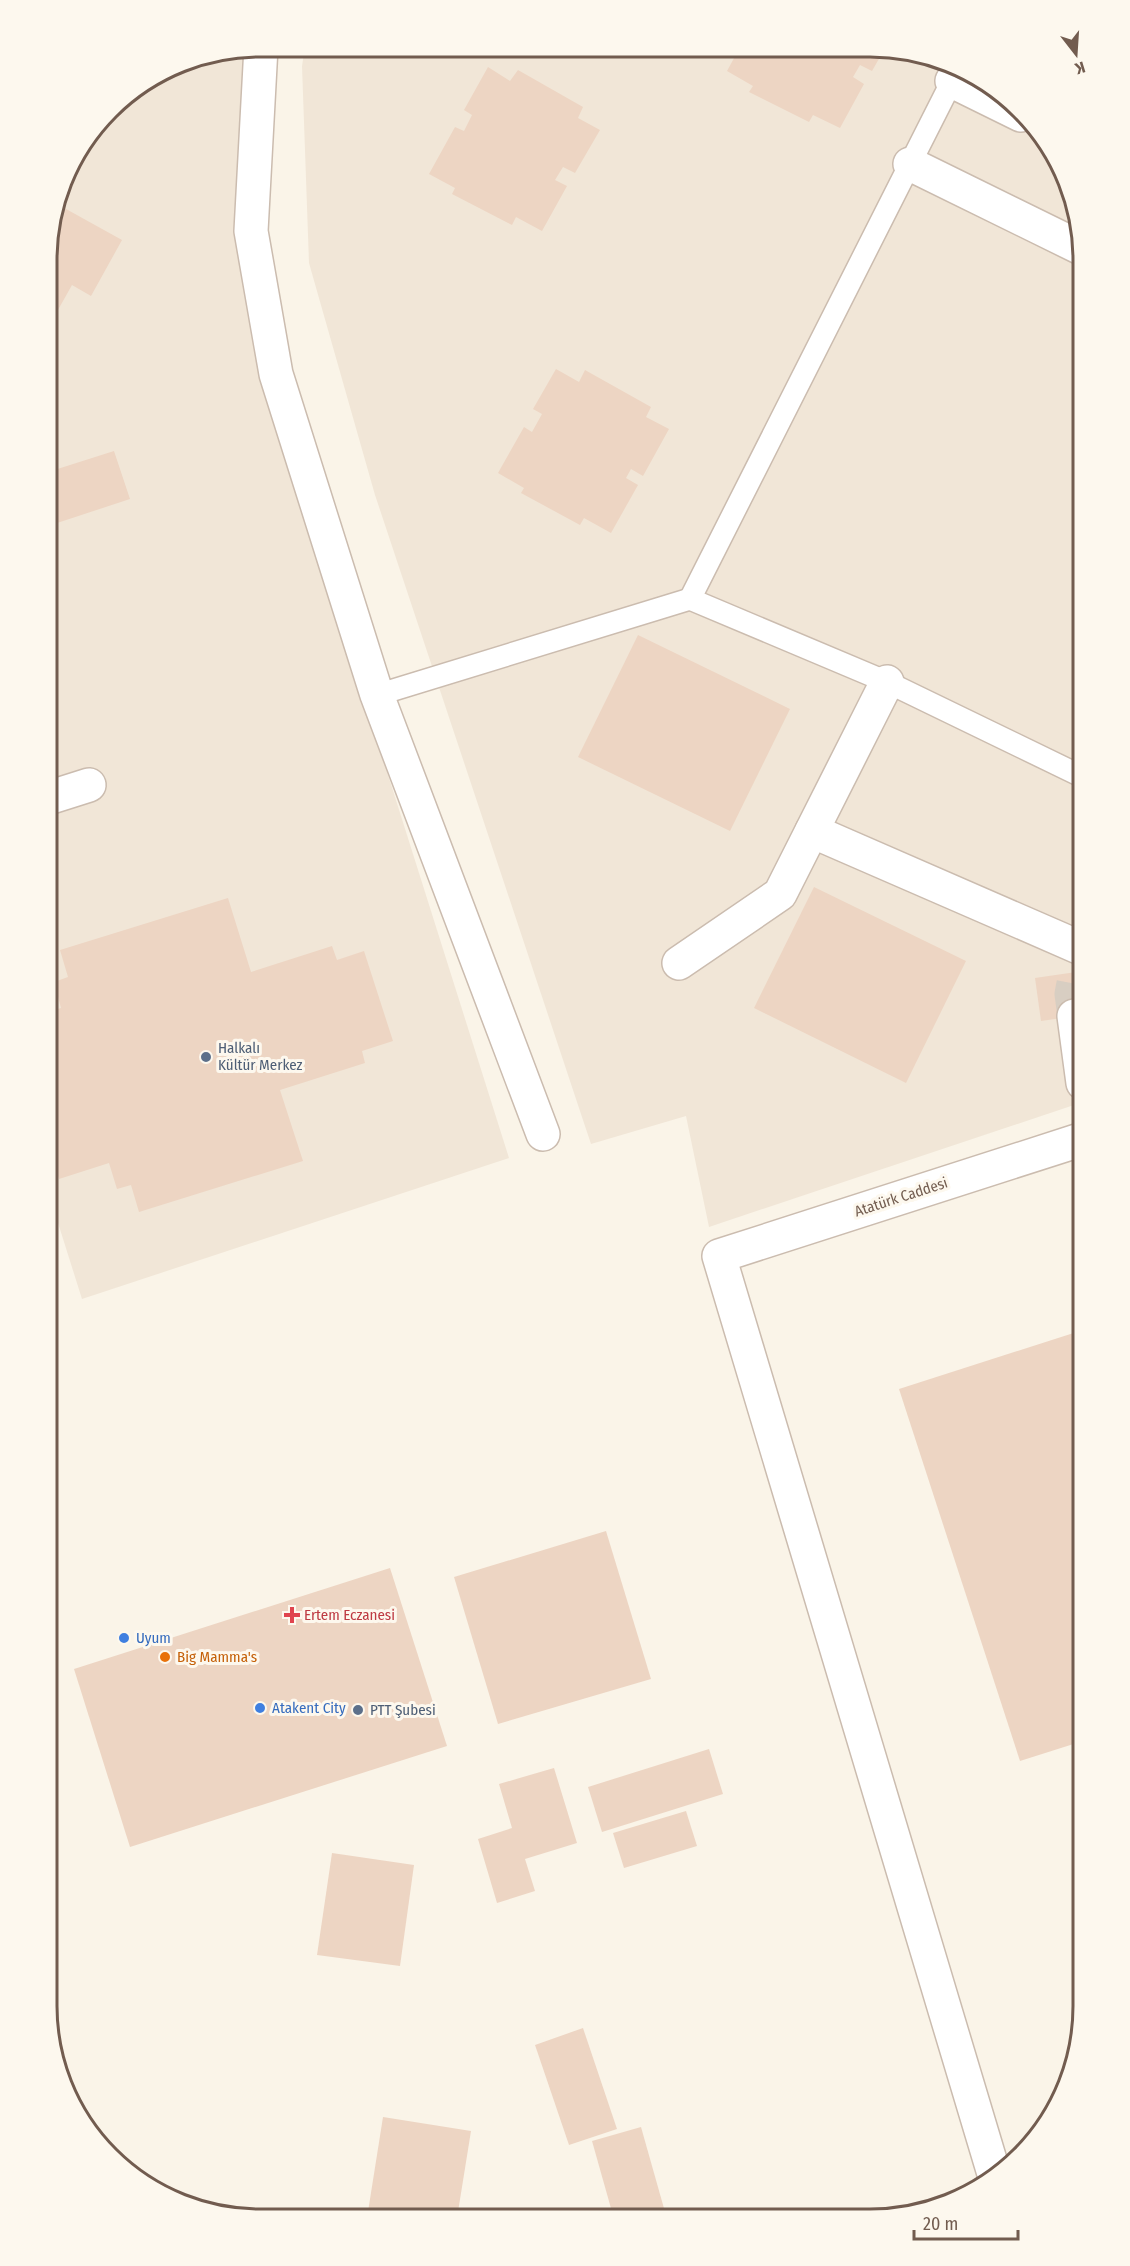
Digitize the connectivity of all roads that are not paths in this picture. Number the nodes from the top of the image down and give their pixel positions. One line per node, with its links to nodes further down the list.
1 (260, 57): 8 (street)
2 (954, 77): 3 (street); 4 (lane)
3 (996, 101)
4 (910, 164): 5 (street); 6 (lane)
5 (1072, 243)
6 (690, 599): 7 (lane); 8 (lane)
7 (887, 682): 9 (lane); 12 (street)
8 (377, 695): 15 (street)
9 (1073, 772)
10 (89, 785): 11 (street)
11 (57, 795)
12 (812, 831): 13 (street); 14 (street)
13 (1073, 955)
14 (679, 963)
15 (543, 1134)
16 (1073, 1142): 17 (street, Atatürk Caddesi)
17 (992, 2168)

